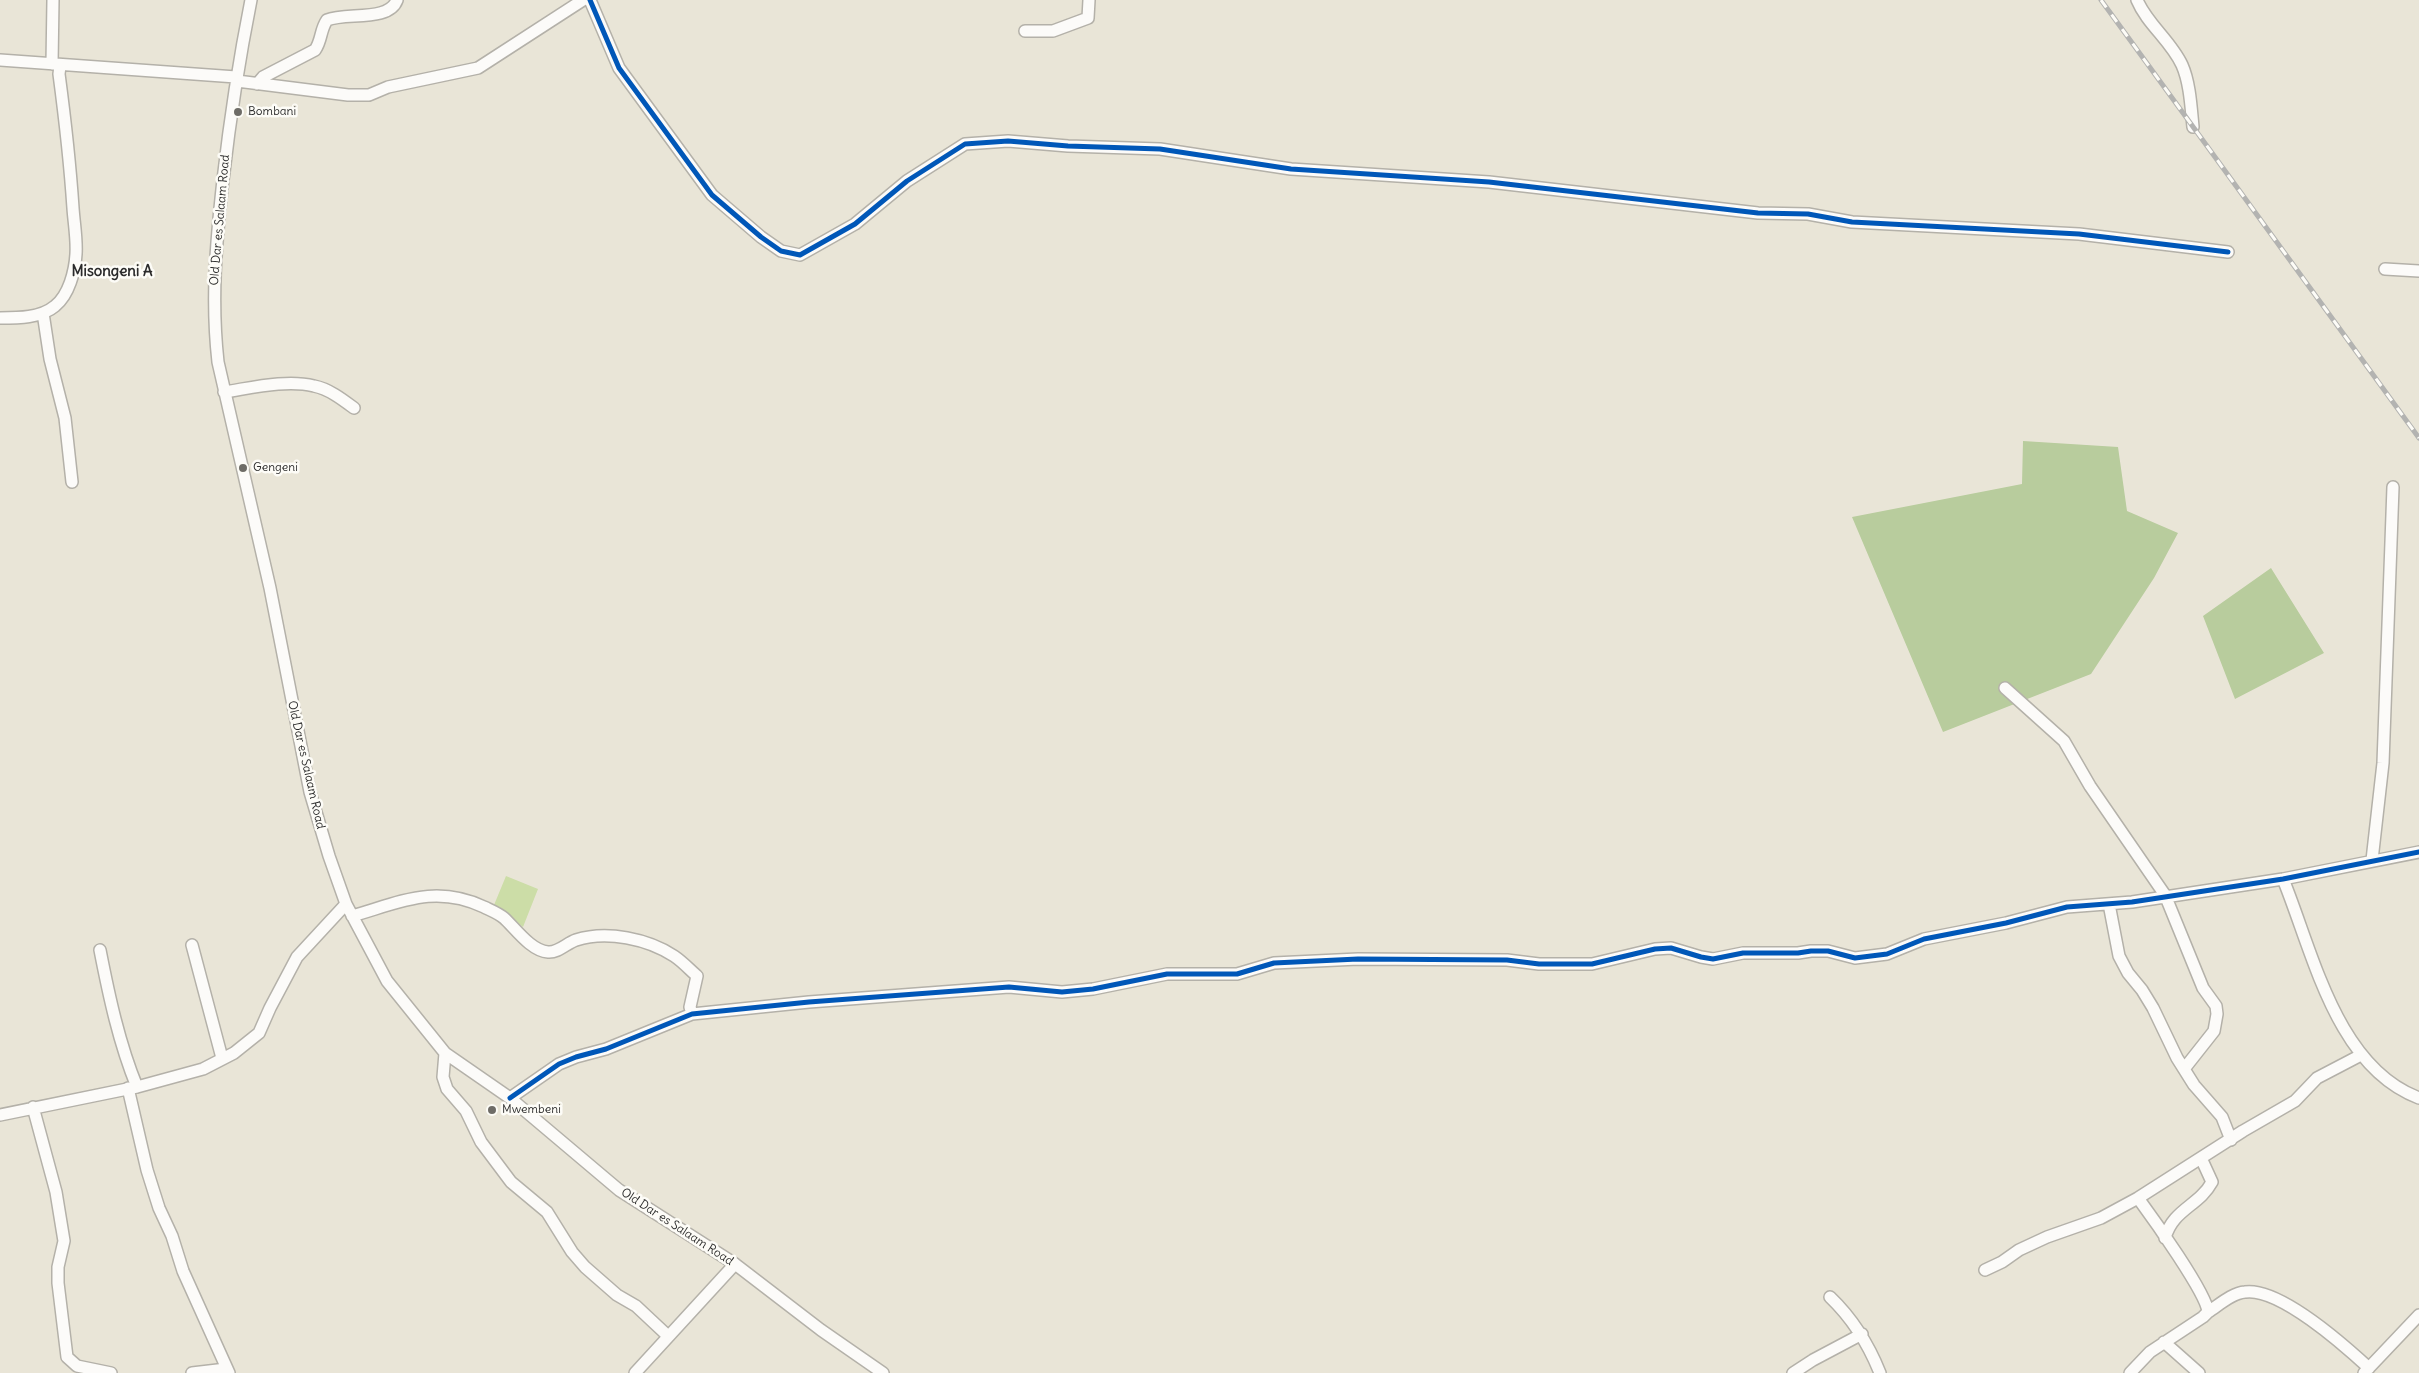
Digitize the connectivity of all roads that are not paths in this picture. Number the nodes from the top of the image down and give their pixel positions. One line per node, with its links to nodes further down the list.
1 (53, 0): 10 (street)
2 (251, 0): 11 (street, Old Dar es Salaam Road)
3 (397, 0): 12 (street)
4 (583, 0): 12 (street)
5 (590, 0): 14 (street)
6 (1089, 0): 8 (street)
7 (2137, 0): 13 (street)
8 (1025, 31)
9 (0, 60): 10 (street)
10 (56, 65): 11 (street); 17 (street)
11 (236, 79): 12 (street); 19 (street, Old Dar es Salaam Road)
12 (257, 84)
13 (2193, 127)
14 (2228, 252)
15 (2385, 269): 16 (street)
16 (2419, 271)
17 (44, 313): 18 (street); 21 (street)
18 (0, 318)
19 (224, 392): 20 (street); 28 (street, Old Dar es Salaam Road)
20 (354, 408)
21 (72, 482)
22 (2393, 488): 25 (street)
23 (2005, 688): 27 (street)
24 (2419, 852): 25 (street)
25 (2372, 860): 26 (street)
26 (2282, 879): 27 (street); 35 (street)
27 (2165, 895): 29 (street); 37 (street)
28 (346, 904): 30 (street, Old Dar es Salaam Road); 36 (street)
29 (2109, 904): 33 (street); 37 (street)
30 (352, 916): 33 (street); 34 (street, Old Dar es Salaam Road)
31 (192, 945): 36 (street)
32 (100, 950): 38 (street)
33 (692, 1014): 39 (street)
34 (445, 1053): 39 (street, Old Dar es Salaam Road); 53 (street)
35 (2361, 1055): 40 (street); 43 (street)
36 (222, 1058): 38 (street)
37 (2184, 1070): 43 (street)
38 (132, 1088): 41 (street); 56 (street)
39 (510, 1098): 47 (street, Old Dar es Salaam Road)
40 (2419, 1098)
41 (33, 1107): 42 (street); 57 (street)
42 (0, 1115)
43 (2231, 1140): 44 (street)
44 (2201, 1158): 45 (street); 46 (street)
45 (2138, 1198): 46 (street); 48 (street)
46 (2165, 1238): 50 (street)
47 (735, 1264): 53 (street); 60 (street, Old Dar es Salaam Road)
48 (1985, 1270)
49 (1830, 1296): 52 (street)
50 (2208, 1312): 54 (street); 55 (street)
51 (2419, 1315): 55 (street)
52 (1862, 1334): 61 (street); 62 (street)
53 (668, 1336): 59 (street)
54 (2164, 1342): 63 (street); 64 (street)
55 (2366, 1370)
56 (227, 1371): 58 (street)
57 (111, 1373)
58 (192, 1373)
59 (635, 1373)
60 (883, 1373)
61 (1793, 1373)
62 (1880, 1373)
63 (2130, 1373)
64 (2199, 1373)

